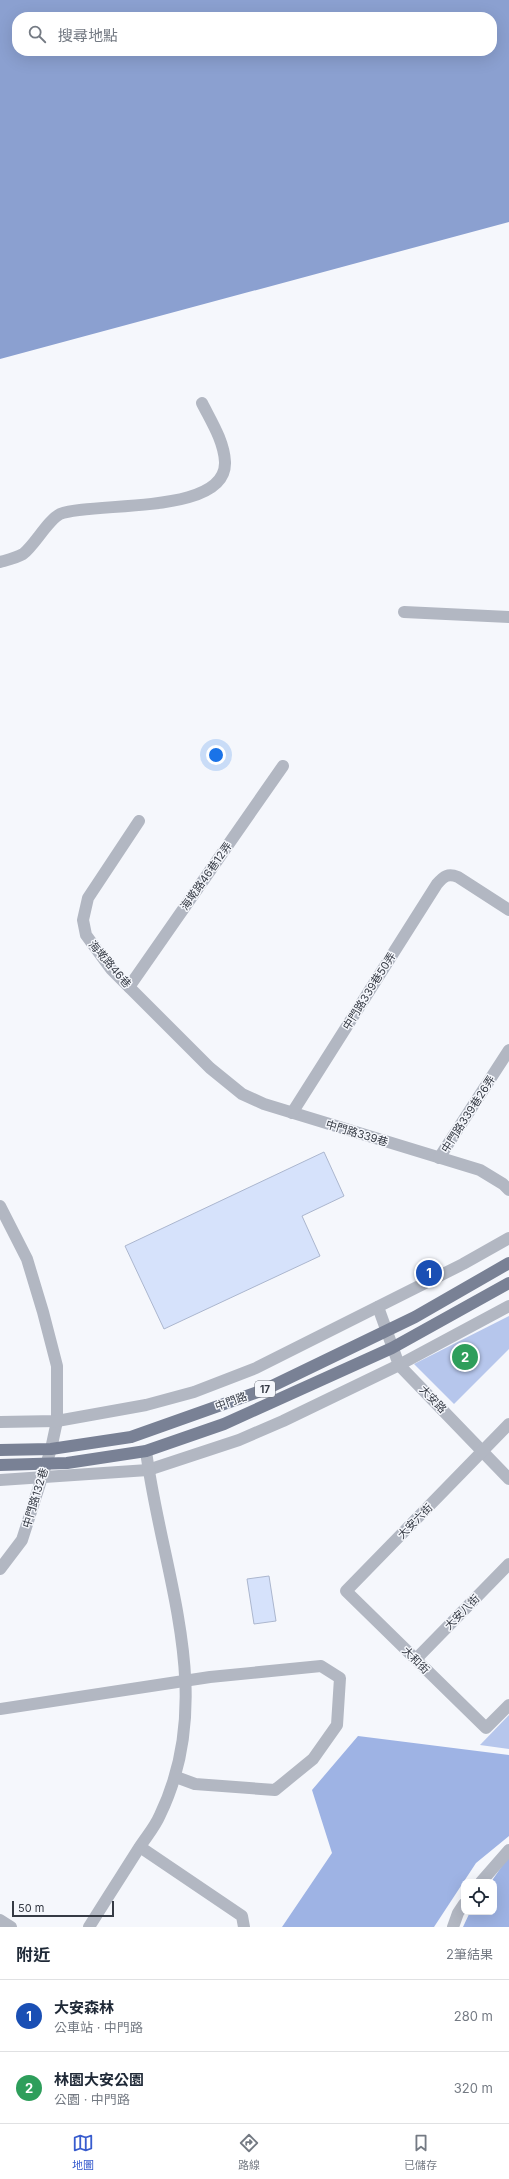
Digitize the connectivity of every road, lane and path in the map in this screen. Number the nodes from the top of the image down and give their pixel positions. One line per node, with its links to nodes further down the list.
1 (202, 403): 2 (street)
2 (0, 562)
3 (404, 612): 4 (street)
4 (509, 617)
5 (283, 766): 8 (street, 海墘路46巷12弄)
6 (139, 821): 8 (street, 海墘路46巷)
7 (509, 910): 11 (street, 中門路339巷50弄)
8 (129, 987): 10 (street, 海墘路46巷)
9 (509, 1050): 12 (street, 中門路339巷26弄)
10 (210, 1068): 11 (street, 中門路339巷)
11 (292, 1113): 12 (street, 中門路339巷)
12 (439, 1158): 13 (street, 中門路339巷)
13 (509, 1190)
14 (0, 1206): 23 (street, 中門路132巷)
15 (509, 1238): 19 (street, 中門路)
16 (509, 1263): 20 (main road, 中門路 / 17)
17 (509, 1283): 21 (main road, 中門路 / 17)
18 (509, 1306): 22 (street)
19 (378, 1307): 20 (street, 大安路); 23 (street, 中門路)
20 (386, 1331): 21 (street, 大安路); 26 (main road, 中門路 / 17)
21 (392, 1348): 22 (street, 大安路); 28 (main road, 中門路 / 17)
22 (399, 1364): 29 (street, 大安路); 32 (street)
23 (57, 1421): 24 (street, 中門路); 26 (street, 中門路132巷)
24 (0, 1422)
25 (509, 1424): 29 (street, 大安六街)
26 (51, 1449): 27 (main road, 中門路 / 17); 30 (street, 中門路132巷)
27 (0, 1450)
28 (146, 1451): 30 (main road, 中門路 / 17); 32 (street)
29 (484, 1451): 35 (street, 大安路); 38 (street, 大安六街)
30 (46, 1464): 31 (main road, 中門路 / 17); 33 (street, 中門路132巷)
31 (0, 1465)
32 (148, 1470): 33 (street); 40 (street)
33 (42, 1477): 34 (street); 37 (street, 中門路132巷)
34 (0, 1480)
35 (509, 1480)
36 (509, 1564): 39 (street, 大安八街)
37 (0, 1568)
38 (346, 1591): 39 (street, 大和街)
39 (416, 1659): 41 (street, 大和街)
40 (187, 1681): 42 (street); 43 (street); 43 (street)
41 (509, 1705)
42 (0, 1709)
43 (176, 1777): 44 (street)
44 (140, 1847): 50 (street); 51 (street)
45 (509, 1850): 46 (street)
46 (484, 1879)
47 (461, 1908): 52 (street)
48 (0, 1920): 49 (street)
49 (11, 1927)
50 (88, 1927)
51 (244, 1927)
52 (453, 1927)

